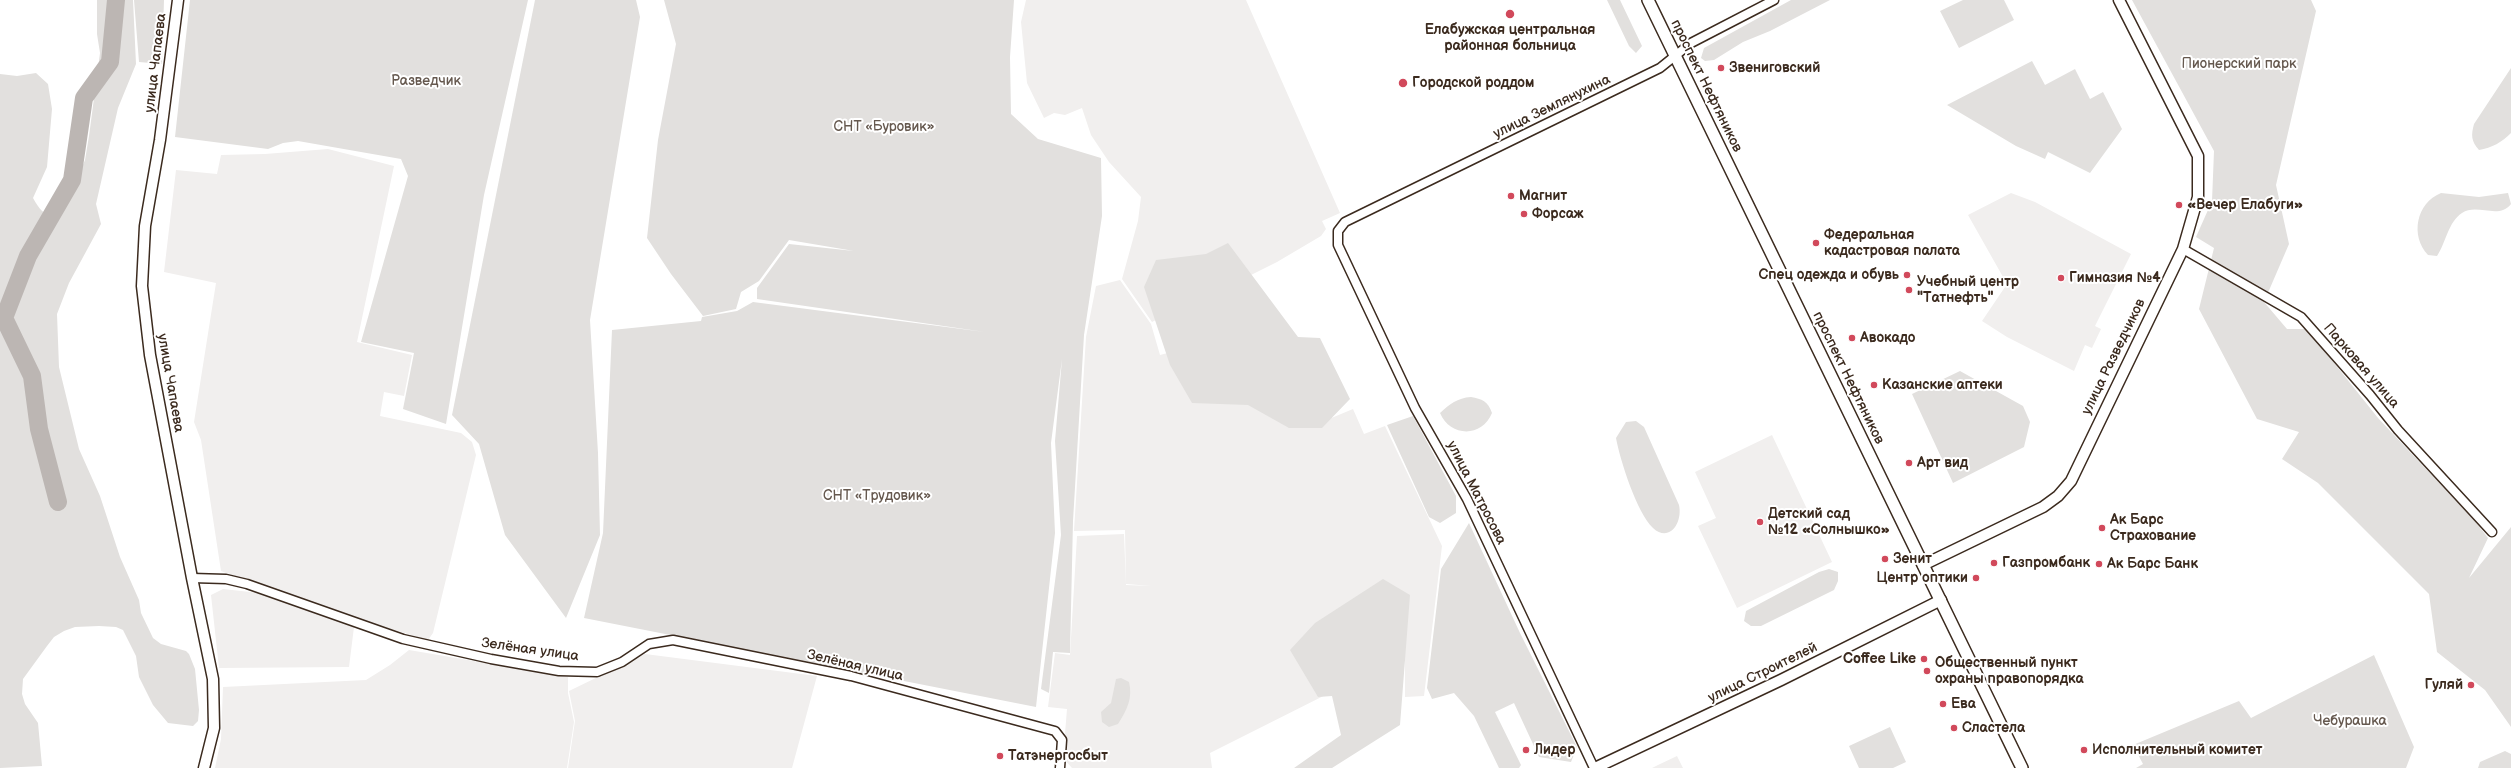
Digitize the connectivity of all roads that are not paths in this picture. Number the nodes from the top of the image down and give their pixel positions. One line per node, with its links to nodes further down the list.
1 (178, 0): 10 (street, улица Чапаева)
2 (1648, 0): 5 (main road, проспект Нефтяников)
3 (1774, 0): 5 (street, улица Землянухина)
4 (2119, 0): 7 (street, улица Разведчиков)
5 (1675, 55): 6 (street, улица Землянухина); 9 (main road, проспект Нефтяников)
6 (1338, 230): 14 (street, улица Матросова)
7 (2183, 249): 8 (street, Парковая улица); 9 (street, улица Разведчиков)
8 (2492, 532)
9 (1923, 565): 11 (main road, проспект Нефтяников)
10 (192, 578): 12 (street, улица Чапаева); 13 (street, Зелёная улица)
11 (1941, 600): 14 (street, улица Строителей); 15 (main road, проспект Нефтяников)
12 (204, 768)
13 (1060, 768)
14 (1594, 768)
15 (2022, 768)

